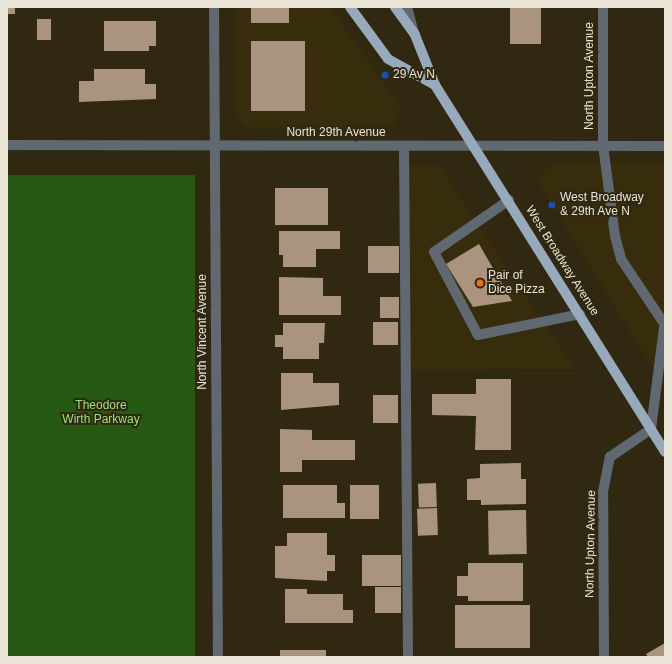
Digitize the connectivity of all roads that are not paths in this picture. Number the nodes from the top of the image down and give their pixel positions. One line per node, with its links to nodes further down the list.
1 (214, 7): 11 (street, North Vincent Avenue)
2 (350, 7): 7 (main road, West Broadway Avenue)
3 (395, 7): 6 (main road, West Broadway Avenue)
4 (408, 7): 6 (street, West Broadway Avenue)
5 (602, 7): 10 (street, North Upton Avenue)
6 (415, 35): 7 (main road, West Broadway Avenue)
7 (435, 85): 9 (main road, West Broadway Avenue)
8 (7, 145): 11 (street, North 29th Avenue)
9 (475, 145): 10 (street, North 29th Avenue); 12 (street, North 29th Avenue); 14 (main road, West Broadway Avenue)
10 (603, 145): 13 (street, North 29th Avenue); 16 (street, North Upton Avenue)
11 (214, 146): 12 (street, North 29th Avenue); 19 (street, North Vincent Avenue)
12 (404, 146): 20 (street)
13 (665, 146)
14 (509, 200): 15 (main road, West Broadway Avenue); 15 (street)
15 (580, 314): 17 (main road, West Broadway Avenue)
16 (664, 321): 17 (street)
17 (651, 429): 18 (main road, West Broadway Avenue); 21 (street, North Upton Avenue)
18 (665, 452)
19 (218, 657)
20 (408, 657)
21 (604, 657)

